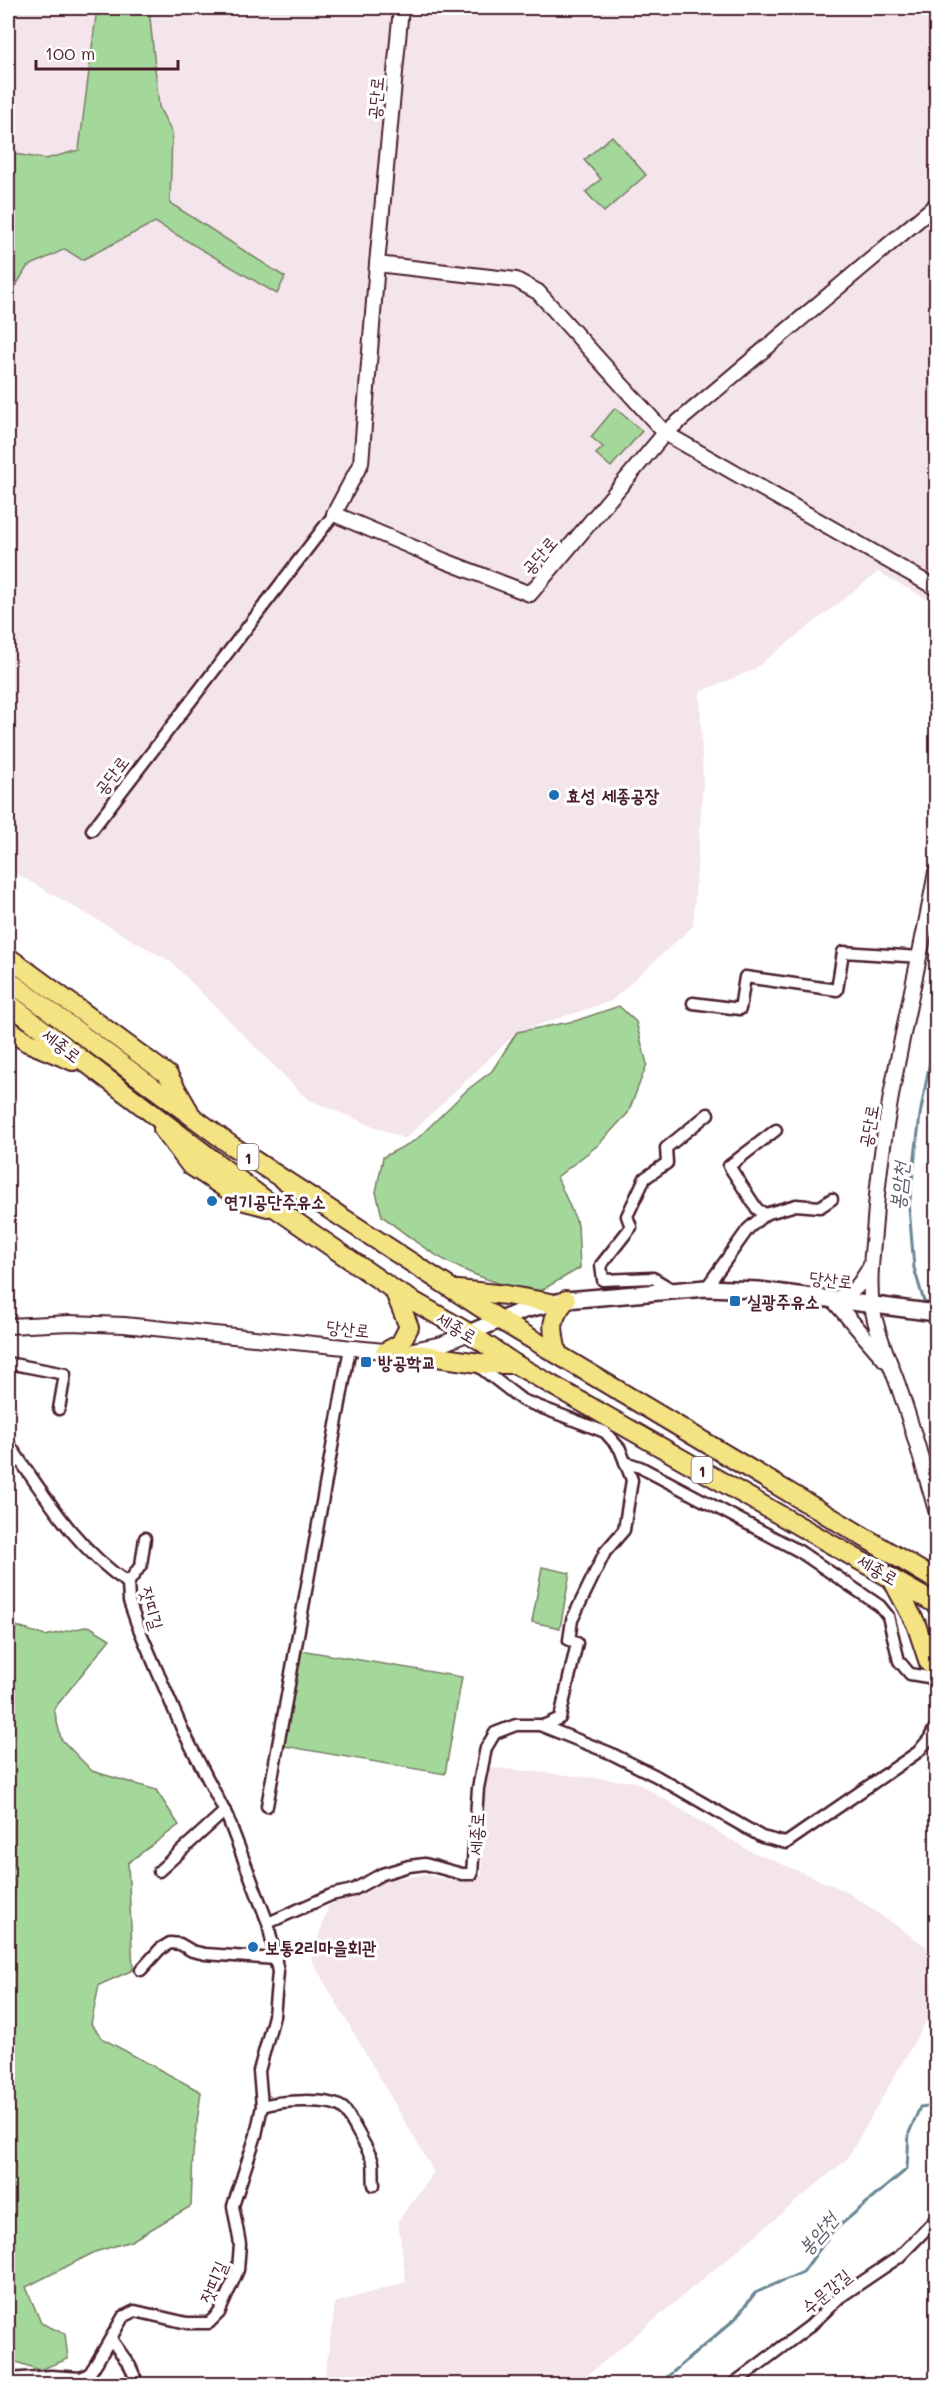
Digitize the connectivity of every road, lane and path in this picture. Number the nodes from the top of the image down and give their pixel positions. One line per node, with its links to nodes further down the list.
1 (401, 8): 3 (street, 공단로)
2 (936, 205): 4 (street, 공단로)
3 (377, 264): 4 (street); 5 (street, 공단로)
4 (665, 433): 5 (street, 공단로); 6 (street)
5 (334, 514): 7 (street, 공단로)
6 (936, 588)
7 (92, 830)
8 (936, 872): 10 (street, 공단로)
9 (8, 957): 17 (main road)
10 (921, 957): 13 (street); 21 (street, 공단로)
11 (8, 980): 17 (main road, 세종로 / 1)
12 (8, 1002): 15 (main road, 세종로 / 1)
13 (693, 1003)
14 (8, 1029): 15 (main road)
15 (96, 1071): 23 (main road, 세종로 / 1)
16 (708, 1114): 25 (street)
17 (194, 1118): 24 (main road, 세종로 / 1)
18 (776, 1130): 20 (street)
19 (832, 1199): 20 (street)
20 (765, 1214): 22 (street)
21 (872, 1263): 26 (street); 28 (street, 공단로)
22 (706, 1288): 25 (main road, 당산로); 26 (main road, 당산로)
23 (394, 1290): 32 (main road, 세종로 / 1); 34 (main road)
24 (453, 1290): 27 (main road); 30 (main road, 세종로 / 1)
25 (675, 1291): 27 (main road, 당산로)
26 (833, 1300): 28 (main road, 당산로); 39 (street)
27 (558, 1301): 30 (main road, 당산로); 35 (main road)
28 (876, 1304): 29 (main road, 당산로); 39 (street, 공단로)
29 (936, 1313)
30 (500, 1320): 32 (main road, 당산로); 35 (main road, 세종로 / 1)
31 (8, 1326): 33 (street, 당산로)
32 (469, 1334): 34 (street, 당산로); 38 (main road, 세종로 / 1)
33 (350, 1348): 34 (street, 당산로); 53 (street)
34 (394, 1352): 36 (main road)
35 (557, 1353): 46 (main road, 세종로 / 1)
36 (472, 1361): 38 (main road); 42 (street)
37 (8, 1363): 40 (street)
38 (515, 1364): 45 (main road, 세종로 / 1)
39 (889, 1364): 43 (street, 공단로)
40 (58, 1409)
41 (8, 1443): 47 (street, 잣띠길)
42 (625, 1462): 50 (street); 51 (street)
43 (936, 1510)
44 (145, 1538): 47 (street)
45 (891, 1577): 48 (main road, 세종로 / 1); 50 (main road)
46 (936, 1580)
47 (128, 1583): 54 (street, 잣띠길)
48 (936, 1605)
49 (936, 1645): 50 (main road)
50 (934, 1681)
51 (543, 1726): 52 (street, 세종로); 56 (street, 세종로)
52 (936, 1726)
53 (267, 1806)
54 (225, 1811): 55 (street); 56 (street, 잣띠길)
55 (159, 1871)
56 (268, 1923): 57 (street, 잣띠길)
57 (276, 1959): 58 (street); 59 (street, 잣띠길)
58 (141, 1970)
59 (262, 2106): 60 (street); 62 (street, 잣띠길)
60 (374, 2185)
61 (936, 2219): 65 (street, 수문강길)
62 (111, 2339): 63 (street, 잣띠길); 64 (street)
63 (8, 2379)
64 (138, 2385)
65 (733, 2385)

